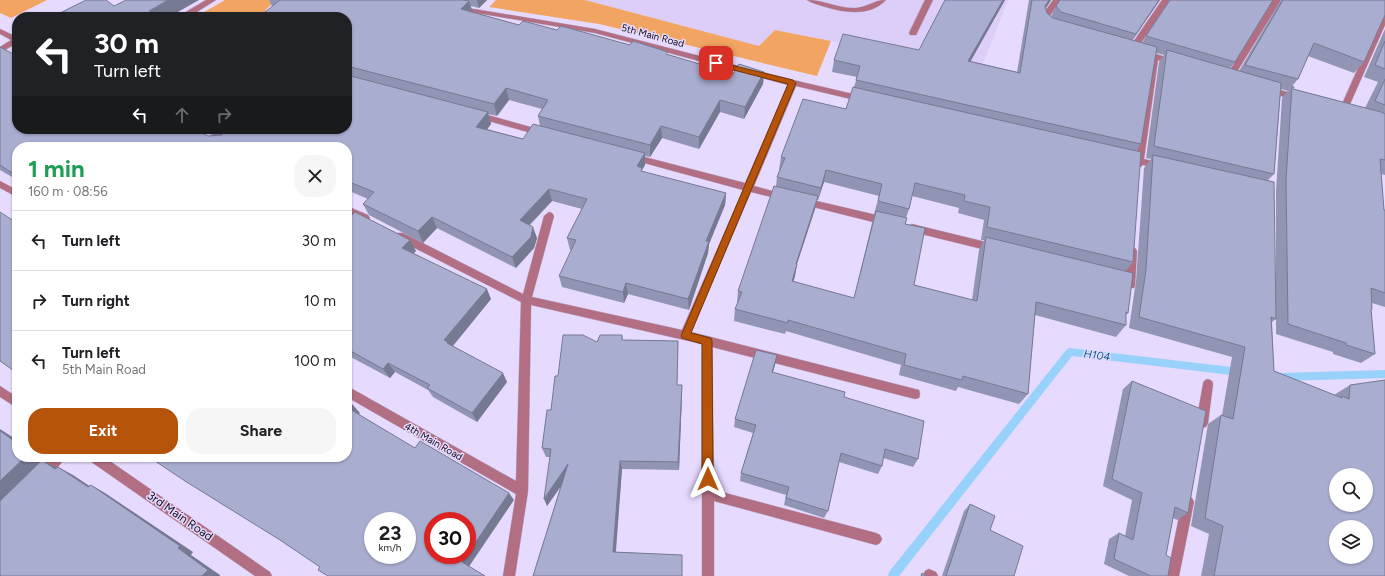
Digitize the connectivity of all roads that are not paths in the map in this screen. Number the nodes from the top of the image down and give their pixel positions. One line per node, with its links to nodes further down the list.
1 (212, 0): 9 (street)
2 (811, 0): 3 (street)
3 (882, 0)
4 (929, 0): 13 (street)
5 (1057, 0): 11 (street)
6 (1166, 0): 17 (street)
7 (1277, 0): 19 (street)
8 (450, 6): 20 (street, 5th Main Road)
9 (190, 12)
10 (1385, 16): 24 (street)
11 (1060, 29)
12 (0, 31): 14 (street)
13 (913, 33)
14 (12, 37)
15 (12, 43): 16 (street)
16 (0, 50)
17 (1155, 56): 18 (street); 29 (street)
18 (1185, 65)
19 (1229, 78)
20 (793, 83): 22 (street, 5th Main Road); 33 (street)
21 (1257, 86): 23 (street)
22 (870, 100)
23 (1306, 100)
24 (1343, 111)
25 (470, 114): 26 (street)
26 (548, 134)
27 (625, 155): 33 (street)
28 (1116, 156): 29 (street)
29 (1139, 161): 30 (street); 31 (street)
30 (1170, 168)
31 (1138, 177)
32 (0, 184): 34 (street)
33 (748, 188): 40 (street); 43 (street)
34 (12, 191)
35 (352, 212): 37 (street)
36 (549, 216): 42 (street)
37 (375, 224)
38 (388, 230): 42 (street)
39 (1133, 241): 41 (street)
40 (1000, 249)
41 (1128, 295)
42 (526, 300): 43 (street); 54 (street)
43 (685, 336): 44 (street)
44 (707, 341): 48 (street); 56 (street)
45 (1208, 384): 50 (street)
46 (0, 391): 49 (street)
47 (352, 394): 54 (street, 4th Main Road)
48 (915, 394)
49 (12, 399)
50 (1199, 438)
51 (55, 462): 53 (street)
52 (101, 462): 58 (street, 3rd Main Road)
53 (32, 484)
54 (522, 491): 59 (street)
55 (1190, 491): 61 (street)
56 (708, 494): 57 (street); 60 (street)
57 (876, 539)
58 (266, 576)
59 (510, 576)
60 (708, 576)
61 (1173, 576)

